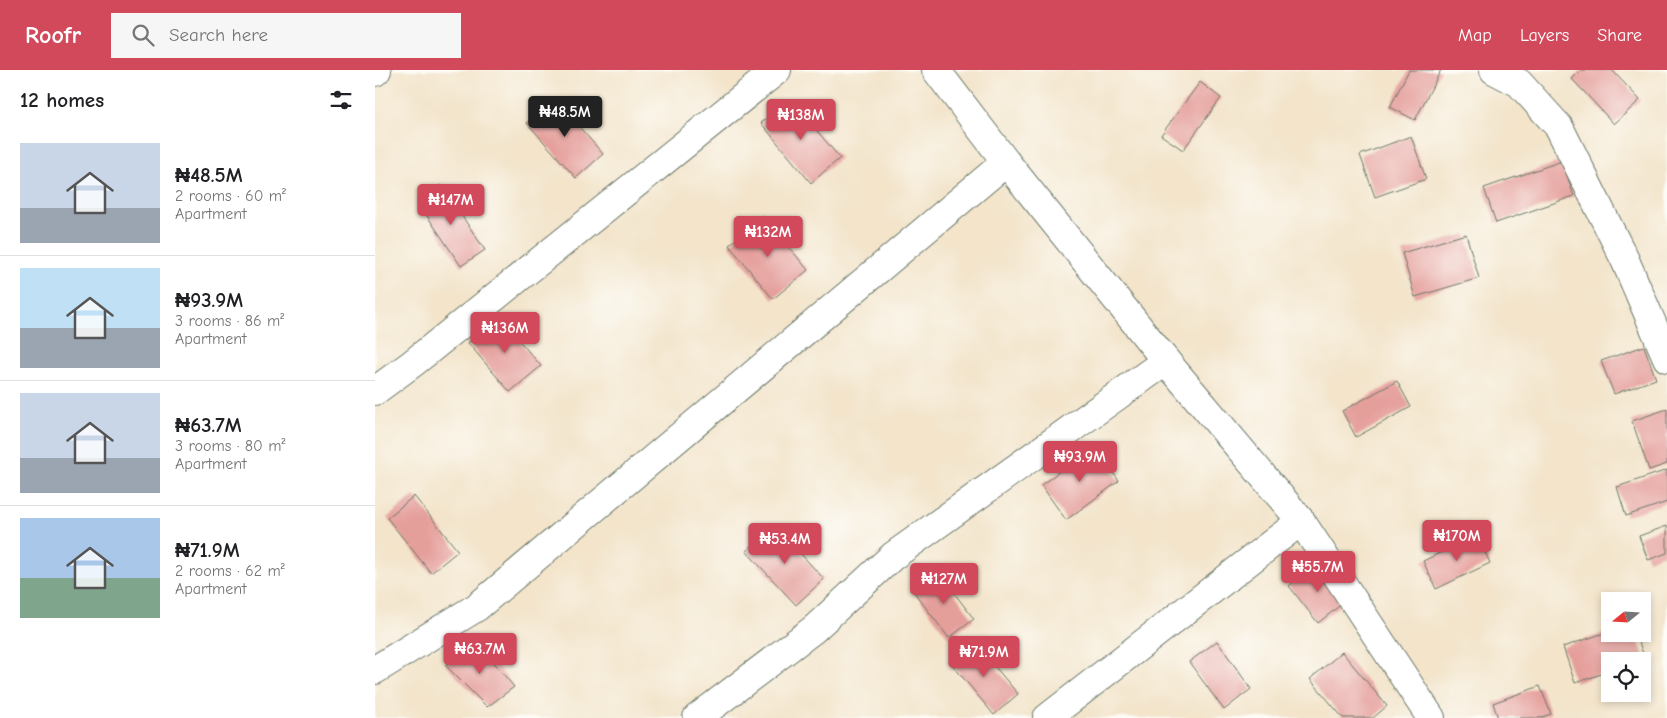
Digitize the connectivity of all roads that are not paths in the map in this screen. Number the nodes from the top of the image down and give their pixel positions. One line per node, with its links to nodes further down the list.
1 (777, 70): 7 (street)
2 (936, 70): 4 (street)
3 (1494, 70): 5 (street)
4 (1006, 162): 6 (street); 9 (street)
5 (1667, 358)
6 (1167, 361): 8 (street); 11 (street)
7 (375, 391)
8 (1301, 521): 10 (street); 12 (street)
9 (375, 670)
10 (1429, 717)
11 (697, 718)
12 (1047, 718)

